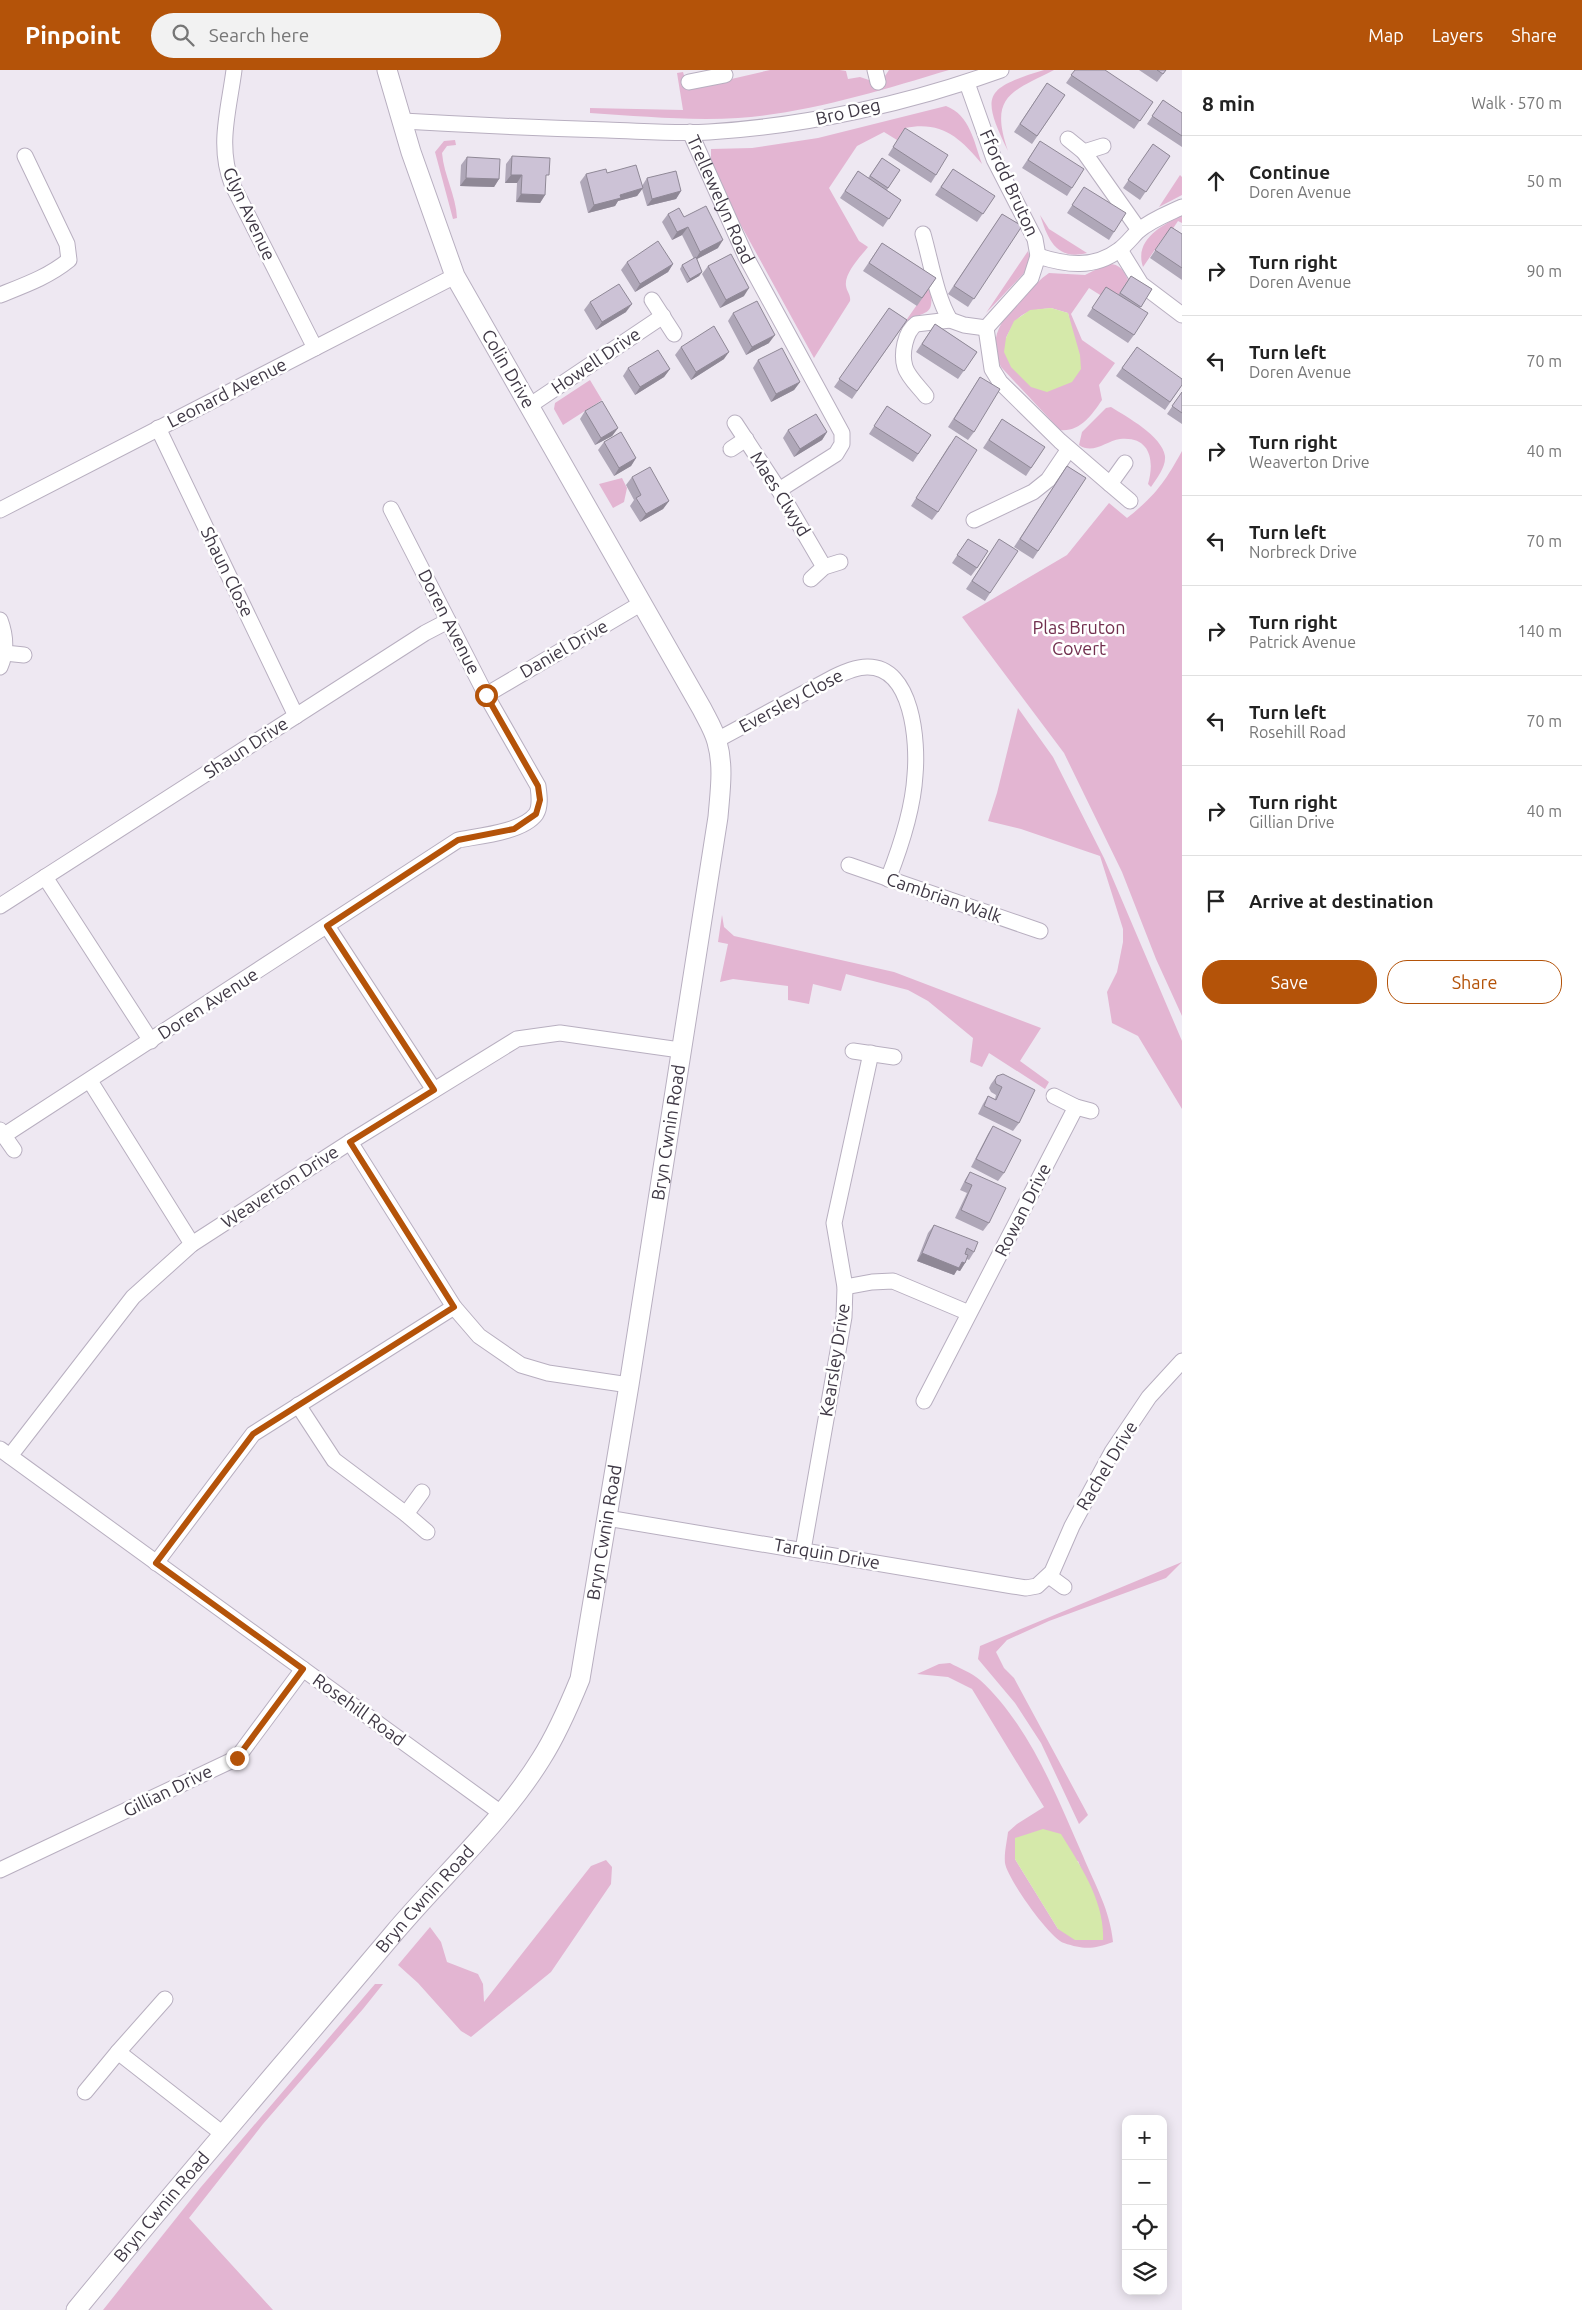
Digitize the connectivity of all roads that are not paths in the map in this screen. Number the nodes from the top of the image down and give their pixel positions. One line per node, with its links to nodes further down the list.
1 (234, 70): 27 (street, Glyn Avenue)
2 (387, 70): 8 (street)
3 (1001, 70): 7 (street, Bro Deg)
4 (707, 74): 5 (street); 6 (street)
5 (725, 75)
6 (688, 82)
7 (967, 83): 9 (street, Bro Deg); 18 (street, Ffordd Bruton)
8 (403, 121): 9 (street, Trellewelyn Road); 19 (street, Colin Drive)
9 (690, 132): 37 (street, Trellewelyn Road)
10 (1068, 139): 12 (street)
11 (1103, 146): 12 (street)
12 (1084, 152): 15 (street)
13 (24, 156): 20 (street)
14 (1182, 207): 15 (street)
15 (1139, 230): 17 (street)
16 (922, 234): 24 (street)
17 (1120, 250): 18 (street); 22 (street)
18 (1038, 256): 25 (street)
19 (455, 276): 27 (street, Leonard Avenue); 29 (street, Colin Drive)
20 (0, 295)
21 (652, 300): 23 (street)
22 (1182, 315)
23 (663, 316): 26 (street); 29 (street, Howell Drive)
24 (950, 320): 25 (street); 28 (street)
25 (986, 328): 33 (street)
26 (674, 334)
27 (315, 348): 31 (street, Leonard Avenue)
28 (926, 396)
29 (529, 406): 45 (street, Colin Drive)
30 (734, 423): 32 (street, Maes Clwyd)
31 (158, 428): 40 (street, Leonard Avenue); 51 (street, Shaun Close)
32 (746, 439): 34 (street); 37 (street, Maes Clwyd)
33 (1069, 449): 36 (street); 41 (street)
34 (731, 450)
35 (1125, 463): 36 (street)
36 (1110, 484): 38 (street)
37 (779, 490): 43 (street, Maes Clwyd)
38 (1130, 501)
39 (391, 509): 47 (street, Doren Avenue)
40 (0, 510)
41 (974, 520)
42 (840, 562): 43 (street)
43 (824, 567): 44 (street)
44 (811, 579)
45 (642, 603): 50 (street, Daniel Drive); 52 (street, Bryn Cwnin Road)
46 (0, 620): 49 (street)
47 (448, 621): 50 (street, Doren Avenue); 51 (street, Shaun Drive)
48 (24, 655): 49 (street)
49 (2, 660)
50 (486, 695): 57 (street, Doren Avenue)
51 (296, 716): 54 (street, Shaun Drive)
52 (717, 740): 55 (street, Eversley Close); 60 (street, Bryn Cwnin Road)
53 (849, 865): 55 (street, Cambrian Walk)
54 (45, 877): 56 (street, Shaun Drive); 59 (street)
55 (888, 879): 58 (street, Cambrian Walk)
56 (0, 906)
57 (327, 926): 59 (street, Doren Avenue); 65 (street)
58 (1040, 932)
59 (152, 1041): 64 (street, Doren Avenue)
60 (680, 1050): 65 (street, Weaverton Drive); 75 (street, Bryn Cwnin Road)
61 (853, 1051): 62 (street)
62 (871, 1053): 63 (street); 71 (street, Kearsley Drive)
63 (894, 1057)
64 (90, 1081): 67 (street, Doren Avenue); 70 (street)
65 (434, 1090): 68 (street, Weaverton Drive)
66 (1054, 1096): 73 (street, Rowan Drive)
67 (2, 1133): 69 (street, Doren Avenue)
68 (350, 1142): 70 (street, Weaverton Drive); 72 (street)
69 (14, 1150)
70 (192, 1244): 78 (street, Weaverton Drive)
71 (845, 1288): 73 (street); 83 (street, Kearsley Drive)
72 (454, 1307): 75 (street); 77 (street)
73 (969, 1313): 76 (street, Rowan Drive)
74 (1182, 1361): 85 (street, Rachel Drive)
75 (629, 1384): 81 (street, Bryn Cwnin Road)
76 (924, 1400)
77 (298, 1405): 80 (street); 84 (street)
78 (5, 1453): 84 (street, Rosehill Road)
79 (422, 1492): 80 (street)
80 (406, 1514): 82 (street)
81 (607, 1518): 83 (street, Tarquin Drive); 88 (street, Bryn Cwnin Road)
82 (428, 1532)
83 (803, 1550): 85 (street, Tarquin Drive)
84 (156, 1563): 87 (street, Rosehill Road)
85 (1047, 1578): 86 (street)
86 (1064, 1587)
87 (303, 1669): 88 (street, Rosehill Road); 89 (street, Gillian Drive)
88 (501, 1813): 93 (street, Bryn Cwnin Road)
89 (1, 1866)
90 (165, 1999): 91 (street)
91 (118, 2052): 92 (street); 93 (street)
92 (85, 2092)
93 (223, 2134): 94 (street, Bryn Cwnin Road)
94 (76, 2310)

